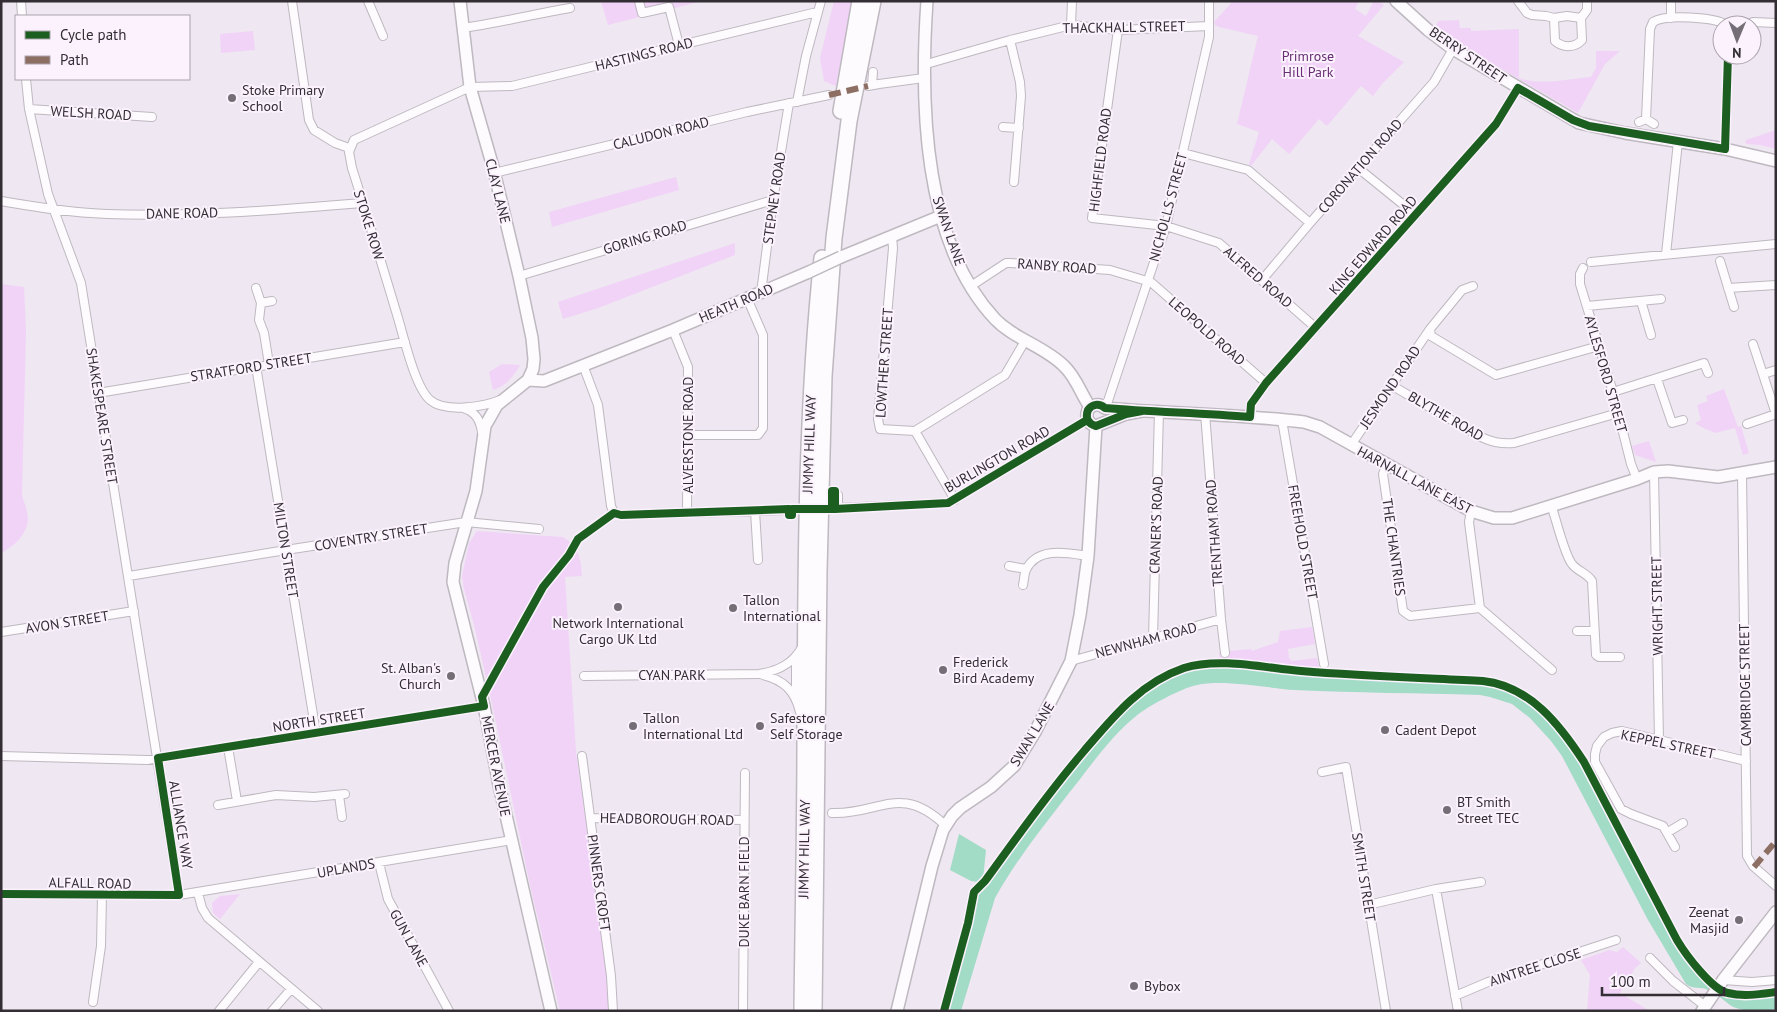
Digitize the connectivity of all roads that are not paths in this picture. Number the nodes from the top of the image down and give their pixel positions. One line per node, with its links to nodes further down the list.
1 (21, 1): 18 (street)
2 (292, 1): 48 (street)
3 (368, 1): 29 (street)
4 (460, 1): 27 (street, CLAY LANE)
5 (639, 1): 31 (street)
6 (821, 1): 17 (street, STEPNEY ROAD)
7 (860, 1): 151 (highway, JIMMY HILL WAY)
8 (873, 1): 209 (highway, JIMMY HILL WAY)
9 (927, 1): 33 (street, SWAN LANE)
10 (1072, 1): 25 (street)
11 (1209, 1): 26 (street, NICHOLLS STREET)
12 (1396, 1): 32 (street, BERRY STREET)
13 (1518, 1): 19 (street)
14 (1587, 1): 20 (street)
15 (1671, 1): 21 (street)
16 (570, 8): 27 (street)
17 (817, 12): 31 (street, HASTINGS ROAD); 41 (street, STEPNEY ROAD)
18 (22, 15)
19 (1554, 18): 20 (street); 20 (street)
20 (1582, 18)
21 (1671, 18): 22 (street); 44 (street)
22 (1712, 20)
23 (1762, 22): 24 (street)
24 (1776, 23)
25 (1071, 25): 28 (street, THACKHALL STREET); 30 (street, THACKHALL STREET)
26 (1209, 26): 28 (street, THACKHALL STREET); 50 (street, NICHOLLS STREET)
27 (463, 28): 38 (street, CLAY LANE)
28 (1118, 30): 62 (street, HIGHFIELD ROAD)
29 (383, 36)
30 (1010, 40): 33 (street, THACKHALL STREET); 46 (street)
31 (679, 45): 38 (street, HASTINGS ROAD)
32 (1453, 49): 39 (street, BERRY STREET); 52 (street, CORONATION ROAD)
33 (923, 65): 36 (street, SWAN LANE)
34 (1728, 65): 49 (street)
35 (873, 72): 36 (street)
36 (924, 78): 60 (street, SWAN LANE)
37 (26, 80): 42 (street, SHAKESPEARE STREET)
38 (470, 87): 48 (street); 53 (street, CLAY LANE)
39 (1518, 88): 47 (street, BERRY STREET); 59 (street, KING EDWARD ROAD)
40 (829, 95): 41 (street, CALUDON ROAD)
41 (793, 103): 53 (street, CALUDON ROAD); 55 (street, STEPNEY ROAD)
42 (29, 109): 43 (street, WELSH ROAD); 58 (street, SHAKESPEARE STREET)
43 (152, 117)
44 (1654, 124)
45 (1003, 127): 46 (street)
46 (1019, 128): 54 (street)
47 (1678, 142): 49 (street, BERRY STREET); 65 (street)
48 (349, 148): 57 (street, STOKE ROW)
49 (1725, 149): 51 (street, BERRY STREET)
50 (1183, 153): 61 (street); 62 (street, NICHOLLS STREET)
51 (1776, 161)
52 (1358, 168): 59 (street); 61 (street, CORONATION ROAD)
53 (494, 173): 69 (street, CLAY LANE)
54 (1014, 182)
55 (772, 200): 69 (street, GORING ROAD); 77 (street, STEPNEY ROAD)
56 (1, 201): 58 (street, DANE ROAD)
57 (363, 203): 58 (street, DANE ROAD); 90 (street, STOKE ROW)
58 (54, 210): 104 (street, SHAKESPEARE STREET)
59 (1416, 215): 85 (street, KING EDWARD ROAD)
60 (941, 216): 63 (street, HEATH ROAD); 73 (street, SWAN LANE)
61 (1310, 223): 70 (street, CORONATION ROAD)
62 (1166, 226): 70 (street, ALFRED ROAD); 71 (street, NICHOLLS STREET)
63 (892, 237): 77 (street, HEATH ROAD, bridge); 119 (street, LOWTHER STREET)
64 (1776, 244): 65 (street)
65 (1666, 254): 66 (street)
66 (1595, 261)
67 (1720, 261): 76 (street)
68 (1583, 268): 83 (street, AYLESFORD STREET)
69 (519, 276): 100 (street, CLAY LANE)
70 (1262, 280): 85 (street, ALFRED ROAD)
71 (1147, 281): 73 (street, RANBY ROAD); 101 (street, LEOPOLD ROAD); 108 (street, NICHOLLS STREET)
72 (1776, 285): 76 (street)
73 (970, 286): 89 (street, SWAN LANE)
74 (1473, 286): 86 (street, JESMOND ROAD)
75 (256, 288): 82 (street)
76 (1728, 288): 84 (street)
77 (761, 293): 78 (street, HEATH ROAD)
78 (747, 298): 87 (street, HEATH ROAD); 120 (street)
79 (1661, 299): 81 (street)
80 (272, 301): 82 (street)
81 (1641, 301): 83 (street); 88 (street)
82 (261, 303): 93 (street)
83 (1587, 306): 92 (street, AYLESFORD STREET)
84 (1734, 307)
85 (1316, 328): 101 (street, KING EDWARD ROAD)
86 (1430, 329): 92 (street); 102 (street, JESMOND ROAD)
87 (674, 330): 94 (street, HEATH ROAD); 120 (street, ALVERSTONE ROAD)
88 (1651, 335)
89 (1025, 341): 107 (street, SWAN LANE); 119 (street)
90 (405, 342): 93 (street, STRATFORD STREET); 106 (street, STOKE ROW)
91 (1753, 344): 98 (street)
92 (1599, 346): 103 (street, AYLESFORD STREET)
93 (269, 364): 95 (street, STRATFORD STREET)
94 (583, 365): 100 (street, HEATH ROAD); 134 (street)
95 (256, 366): 104 (street, STRATFORD STREET); 137 (street, MILTON STREET)
96 (1776, 370): 98 (street)
97 (1708, 373): 99 (street)
98 (1763, 374): 113 (street)
99 (1657, 379): 103 (street); 116 (street)
100 (528, 380): 105 (street, MERCER AVENUE)
101 (1266, 383): 114 (street, KING EDWARD ROAD)
102 (1391, 385): 112 (street, BLYTHE ROAD); 122 (street, JESMOND ROAD)
103 (1613, 392): 112 (street, AYLESFORD STREET)
104 (98, 393): 142 (street, SHAKESPEARE STREET)
105 (508, 395): 106 (street); 121 (street, MERCER AVENUE)
106 (459, 407): 121 (street)
107 (1090, 407): 108 (street, HARNALL LANE EAST); 117 (street)
108 (1104, 407): 109 (street, HARNALL LANE EAST); 117 (street)
109 (1142, 411): 110 (street, HARNALL LANE EAST); 117 (street, HARNALL LANE EAST)
110 (1159, 411): 111 (street, HARNALL LANE EAST); 150 (street, CRANER'S ROAD)
111 (1205, 413): 114 (street, HARNALL LANE EAST); 146 (street, TRENTHAM ROAD)
112 (1618, 413): 127 (street, AYLESFORD STREET)
113 (1776, 414): 118 (street)
114 (1250, 417): 115 (street, HARNALL LANE EAST)
115 (1282, 420): 122 (street, HARNALL LANE EAST); 155 (street, FREEHOLD STREET)
116 (1683, 420)
117 (1096, 422): 129 (street, BURLINGTON ROAD); 138 (street, SWAN LANE)
118 (1747, 424)
119 (916, 431): 129 (street)
120 (689, 434): 134 (street, ALVERSTONE ROAD)
121 (483, 442): 135 (street, MERCER AVENUE)
122 (1351, 445): 123 (street, HARNALL LANE EAST)
123 (1387, 464): 133 (street, HARNALL LANE EAST); 144 (street, THE CHANTRIES)
124 (1776, 467): 126 (street, HARNALL LANE EAST)
125 (1654, 472): 126 (street, HARNALL LANE EAST); 127 (street, HARNALL LANE EAST); 162 (street, WRIGHT STREET)
126 (1742, 473): 168 (street, CAMBRIDGE STREET)
127 (1637, 479): 130 (street, HARNALL LANE EAST)
128 (838, 495): 129 (street, BURLINGTON ROAD)
129 (955, 500)
130 (1551, 505): 133 (street, HARNALL LANE EAST); 148 (street)
131 (755, 510): 132 (street); 134 (street); 139 (street)
132 (785, 510)
133 (1471, 511): 144 (street)
134 (687, 513)
135 (466, 522): 136 (street, COVENTRY STREET); 137 (street, COVENTRY STREET); 160 (street, MERCER AVENUE)
136 (539, 529)
137 (286, 550): 142 (street, COVENTRY STREET); 161 (street, MILTON STREET)
138 (1088, 556): 141 (street); 154 (street, SWAN LANE)
139 (758, 560)
140 (1009, 566): 141 (street)
141 (1026, 569): 143 (street)
142 (129, 576): 145 (street, SHAKESPEARE STREET)
143 (1023, 585)
144 (1480, 608): 156 (street)
145 (134, 611): 149 (street, AVON STREET); 167 (street, SHAKESPEARE STREET)
146 (1221, 619): 150 (street, NEWNHAM ROAD); 152 (street, TRENTHAM ROAD)
147 (1577, 630): 148 (street)
148 (1594, 631): 153 (street)
149 (1, 632)
150 (1153, 638): 154 (street, NEWNHAM ROAD)
151 (802, 645): 157 (street, CYAN PARK); 159 (street); 163 (highway, JIMMY HILL WAY)
152 (1225, 653)
153 (1620, 657)
154 (1070, 661): 178 (street, SWAN LANE)
155 (1324, 664)
156 (1552, 670)
157 (759, 674): 158 (street, CYAN PARK); 159 (street, CYAN PARK)
158 (584, 676)
159 (796, 698): 163 (street)
160 (484, 706): 161 (street, NORTH STREET); 180 (street, MERCER AVENUE)
161 (316, 733): 164 (street, NORTH STREET)
162 (1659, 740): 168 (street, KEPPEL STREET); 179 (street, KEPPEL STREET)
163 (805, 741): 208 (highway, JIMMY HILL WAY)
164 (228, 747): 167 (street, NORTH STREET); 171 (street)
165 (1, 756): 167 (street, NORTH STREET)
166 (582, 756): 175 (street, PINNERS CROFT)
167 (158, 758): 189 (street, ALLIANCE WAY)
168 (1746, 760): 184 (street, CAMBRIDGE STREET)
169 (1322, 772): 190 (street, SMITH STREET)
170 (745, 773): 176 (street, DUKE BARN FIELD)
171 (237, 801): 172 (street); 174 (street)
172 (218, 805)
173 (832, 813): 178 (street)
174 (342, 817)
175 (590, 818): 176 (street, HEADBOROUGH ROAD); 206 (street, PINNERS CROFT)
176 (744, 820): 207 (street, DUKE BARN FIELD)
177 (1683, 823): 179 (street)
178 (946, 826): 210 (street, SWAN LANE)
179 (1668, 832): 181 (street)
180 (512, 840): 182 (street, UPLANDS); 205 (street, MERCER AVENUE)
181 (1675, 847)
182 (379, 862): 186 (street, UPLANDS); 204 (street, GUN LANE)
183 (1481, 882): 185 (street)
184 (1776, 886)
185 (1436, 889): 190 (street); 198 (street)
186 (198, 893): 189 (street, UPLANDS); 194 (street)
187 (1, 894): 188 (street, ALFALL ROAD)
188 (102, 895): 189 (street, ALFALL ROAD); 199 (street)
189 (179, 895)
190 (1368, 904): 211 (street, SMITH STREET)
191 (1776, 912): 196 (street)
192 (1616, 940): 198 (street, AINTREE CLOSE)
193 (1650, 958): 200 (street)
194 (259, 962): 197 (street); 201 (street)
195 (1776, 980): 196 (street)
196 (1722, 981): 200 (street)
197 (291, 989): 202 (street); 203 (street)
198 (1455, 996): 212 (street)
199 (93, 1002)
200 (1705, 1006)
201 (219, 1011)
202 (272, 1011)
203 (318, 1011)
204 (449, 1011)
205 (551, 1011)
206 (613, 1011)
207 (743, 1011)
208 (802, 1011)
209 (814, 1011)
210 (897, 1011)
211 (1386, 1011)
212 (1458, 1011)

